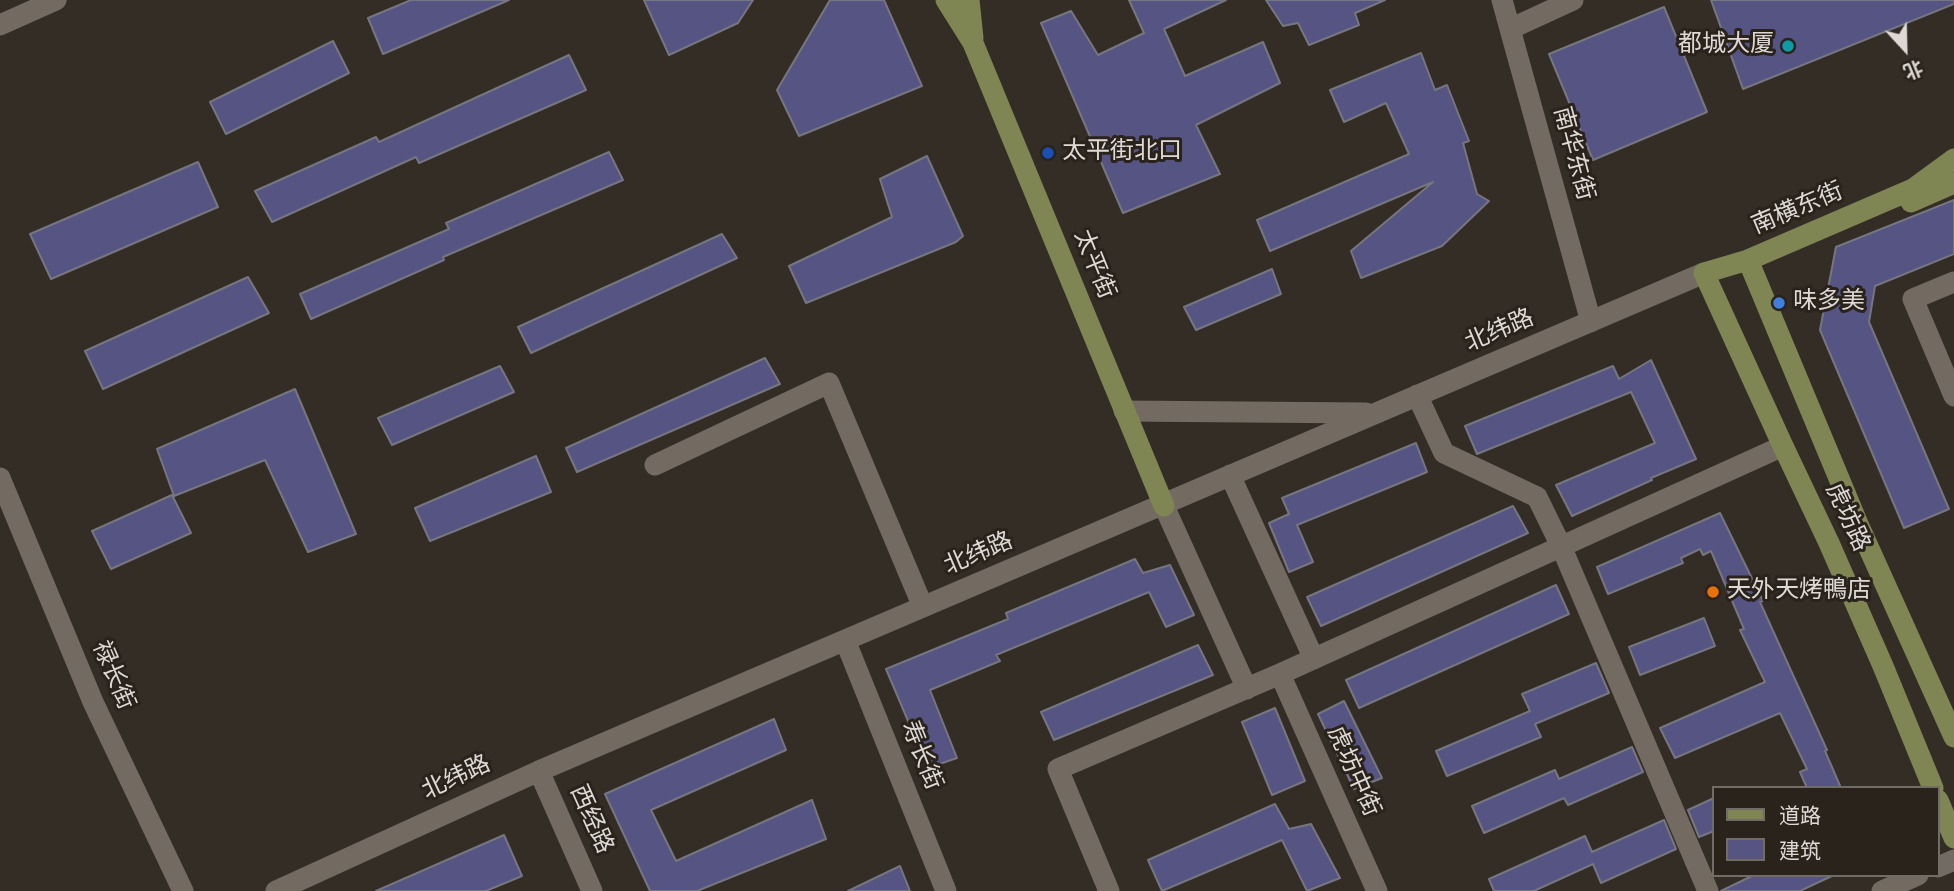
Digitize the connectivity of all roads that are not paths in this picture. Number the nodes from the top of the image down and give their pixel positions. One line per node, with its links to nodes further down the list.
1 (56, 0): 6 (street)
2 (946, 0): 8 (main road, 太平街)
3 (969, 0): 8 (main road, 太平街)
4 (1502, 0): 7 (street, 南华东街)
5 (1573, 0): 7 (street)
6 (0, 25)
7 (1510, 29): 14 (street, 南华东街)
8 (973, 43): 17 (main road, 太平街)
9 (1954, 159): 11 (main road, 南横东街)
10 (1954, 183): 11 (main road, 南横东街)
11 (1748, 260): 12 (main road); 30 (main road, 虎坊路)
12 (1704, 273): 14 (street, 北纬路); 19 (main road, 虎坊路)
13 (1954, 282): 16 (street)
14 (1591, 322): 15 (street, 北纬路)
15 (1417, 395): 18 (street, 北纬路); 24 (street)
16 (1954, 396)
17 (1124, 411): 18 (street); 23 (main road, 太平街)
18 (1375, 413): 21 (street, 北纬路)
19 (1783, 446): 24 (street); 32 (main road, 虎坊路)
20 (655, 465): 25 (street)
21 (1230, 475): 23 (street, 北纬路); 27 (street)
22 (0, 478): 36 (street, 禄长街)
23 (1164, 506): 25 (street, 北纬路); 29 (street)
24 (1561, 546): 27 (street); 42 (street)
25 (923, 607): 26 (street, 北纬路)
26 (845, 640): 31 (street, 北纬路); 39 (street, 寿长街)
27 (1314, 659): 28 (street)
28 (1280, 674): 29 (street); 41 (street, 虎坊中街)
29 (1247, 689): 40 (street)
30 (1954, 737)
31 (539, 771): 37 (street, 北纬路); 38 (street, 西经路)
32 (1932, 786)
33 (1940, 805): 34 (main road)
34 (1954, 838)
35 (1914, 877): 43 (street)
36 (183, 891)
37 (276, 891)
38 (592, 891)
39 (946, 891)
40 (1109, 891)
41 (1377, 891)
42 (1708, 891)
43 (1882, 891)

